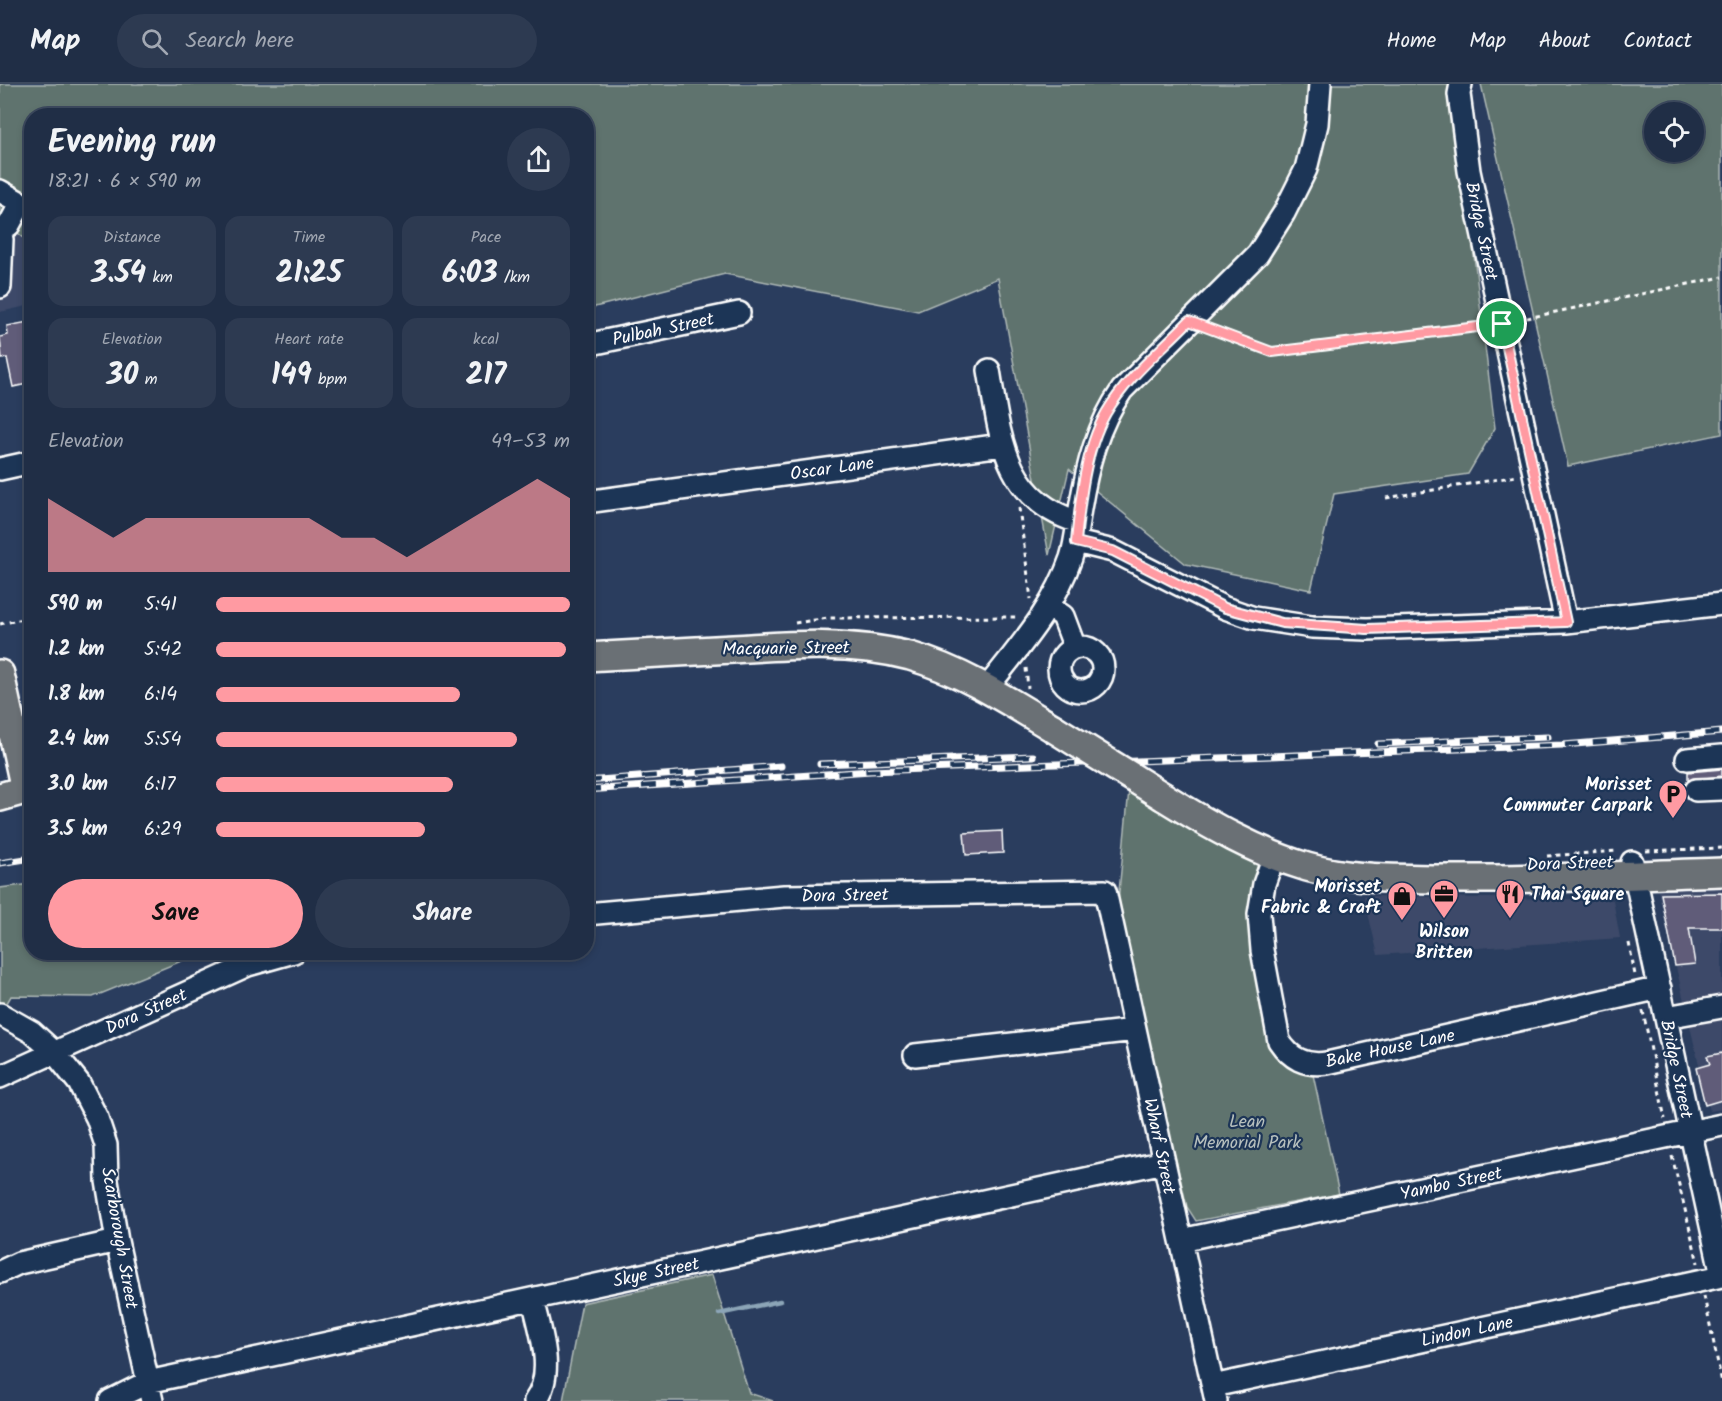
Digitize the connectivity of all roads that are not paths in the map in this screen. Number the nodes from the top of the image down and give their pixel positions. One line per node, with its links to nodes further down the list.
1 (1320, 84): 14 (street)
2 (1461, 84): 17 (street, Bridge Street)
3 (0, 191): 4 (street)
4 (0, 231)
5 (0, 237): 6 (street)
6 (0, 287)
7 (739, 314): 8 (street, Pulbah Street)
8 (594, 343)
9 (989, 370): 10 (street)
10 (1002, 445): 13 (street, Oscar Lane); 14 (street)
11 (24, 464): 12 (street)
12 (0, 469)
13 (594, 501)
14 (1077, 532): 16 (street); 17 (street)
15 (1722, 604): 17 (street)
16 (1048, 606): 18 (street); 21 (street)
17 (1566, 622)
18 (1075, 648)
19 (594, 657): 21 (main road, Macquarie Street)
20 (0, 674): 24 (main road)
21 (987, 688): 27 (main road, Macquarie Street, bridge)
22 (1722, 756): 23 (street)
23 (1687, 759)
24 (18, 782)
25 (1722, 789): 26 (street)
26 (1696, 790)
27 (1274, 856): 29 (main road, Dora Street); 34 (street, Bake House Lane)
28 (1722, 861): 29 (main road, Dora Street)
29 (1634, 868): 30 (main road, Dora Street); 34 (street, Bridge Street)
30 (1722, 872)
31 (1105, 891): 32 (street, Dora Street); 38 (street, Wharf Street)
32 (594, 913)
33 (266, 960): 39 (street, Dora Street)
34 (1660, 988): 37 (street, Bridge Street)
35 (1722, 1007): 37 (street)
36 (0, 1014): 39 (street, Scarborough Street)
37 (1666, 1017): 43 (street, Bridge Street)
38 (1135, 1030): 40 (street); 44 (street, Wharf Street)
39 (54, 1052): 41 (street, Dora Street); 46 (street, Scarborough Street)
40 (915, 1055)
41 (0, 1077)
42 (1722, 1125): 43 (street, Yambo Street)
43 (1691, 1132): 45 (street, Yambo Street); 48 (street, Bridge Street)
44 (1164, 1162): 45 (street, Wharf Street); 49 (street, Skye Street)
45 (1181, 1240): 51 (street, Wharf Street)
46 (117, 1241): 47 (street); 50 (street, Scarborough Street)
47 (0, 1272)
48 (1722, 1276): 51 (street, Lindon Lane)
49 (533, 1299): 50 (street, Skye Street); 53 (street)
50 (150, 1392): 52 (street, Skye Street)
51 (1214, 1394)
52 (110, 1401)
53 (535, 1401)

